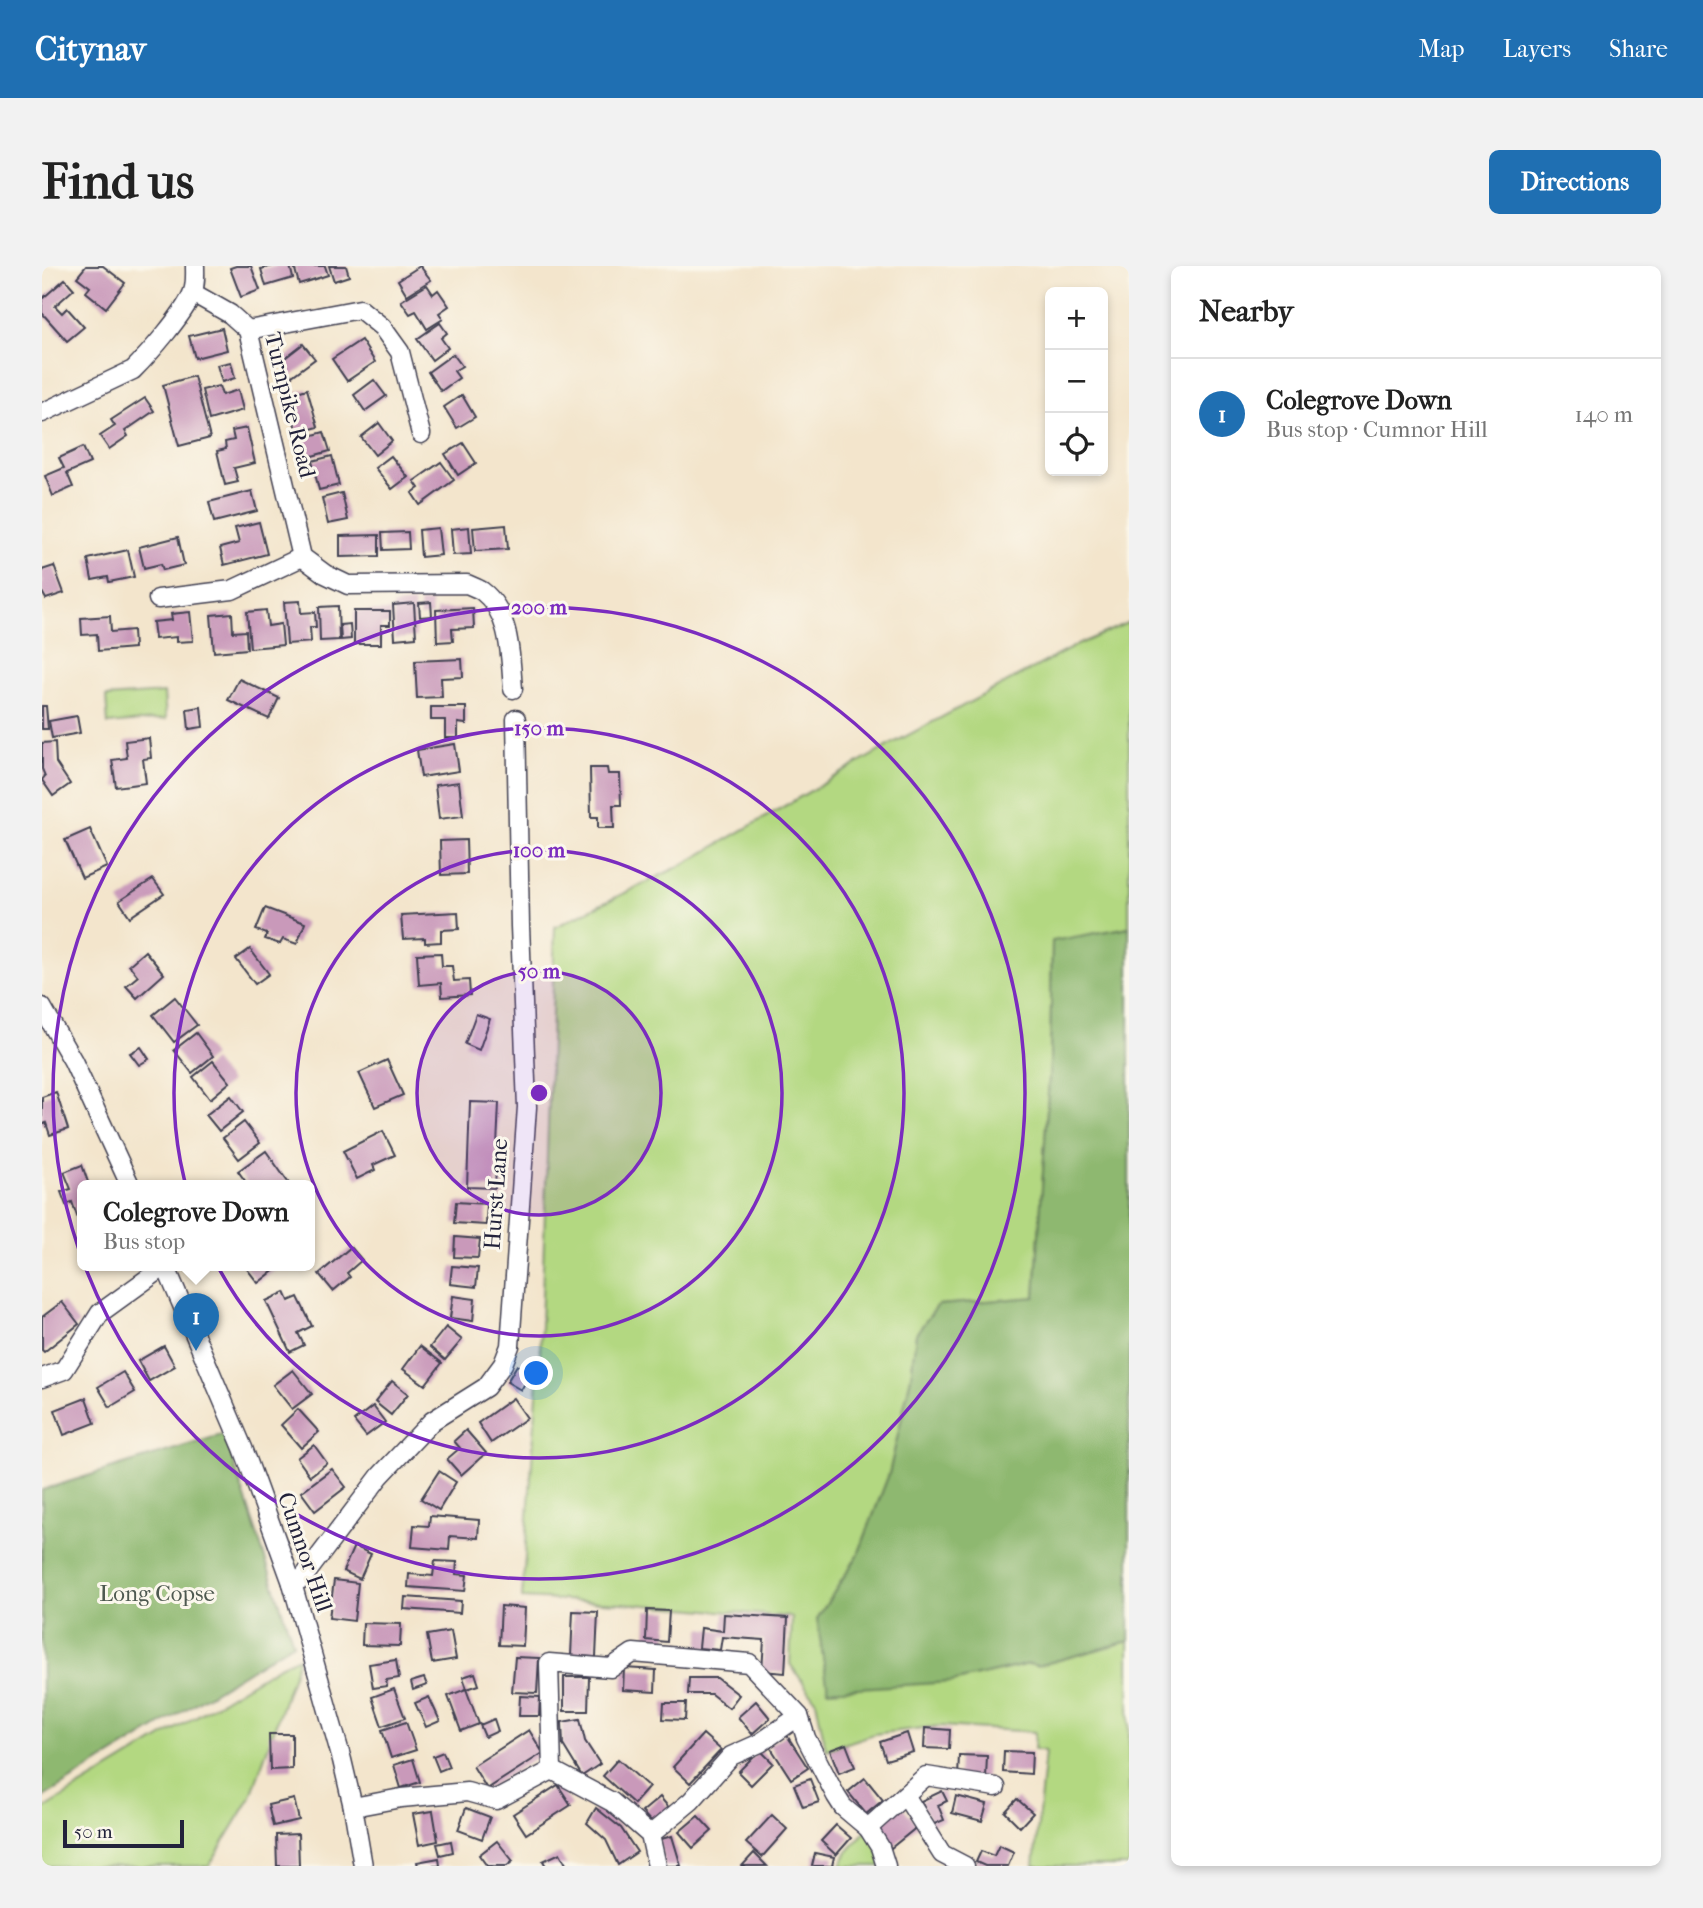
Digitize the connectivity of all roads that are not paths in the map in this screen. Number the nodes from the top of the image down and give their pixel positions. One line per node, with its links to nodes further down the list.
1 (195, 266): 2 (street)
2 (193, 293): 3 (street, Turnpike Road); 4 (street)
3 (248, 330): 5 (street); 6 (street, Turnpike Road)
4 (42, 413)
5 (421, 434)
6 (302, 557): 7 (street); 8 (street)
7 (158, 599)
8 (513, 688)
9 (516, 719): 15 (street, Hurst Lane)
10 (42, 1007): 11 (street)
11 (128, 1180)
12 (158, 1271): 14 (street)
13 (167, 1271): 15 (street, Cumnor Hill)
14 (42, 1378)
15 (292, 1583): 20 (street, Cumnor Hill)
16 (799, 1716): 17 (street); 21 (street); 22 (street)
17 (552, 1770): 20 (street); 22 (street)
18 (996, 1787): 19 (street)
19 (905, 1795): 21 (street); 26 (street)
20 (353, 1807): 23 (street, Cumnor Hill)
21 (868, 1828): 25 (street)
22 (650, 1835): 24 (street)
23 (363, 1866)
24 (657, 1866)
25 (886, 1866)
26 (965, 1866)

